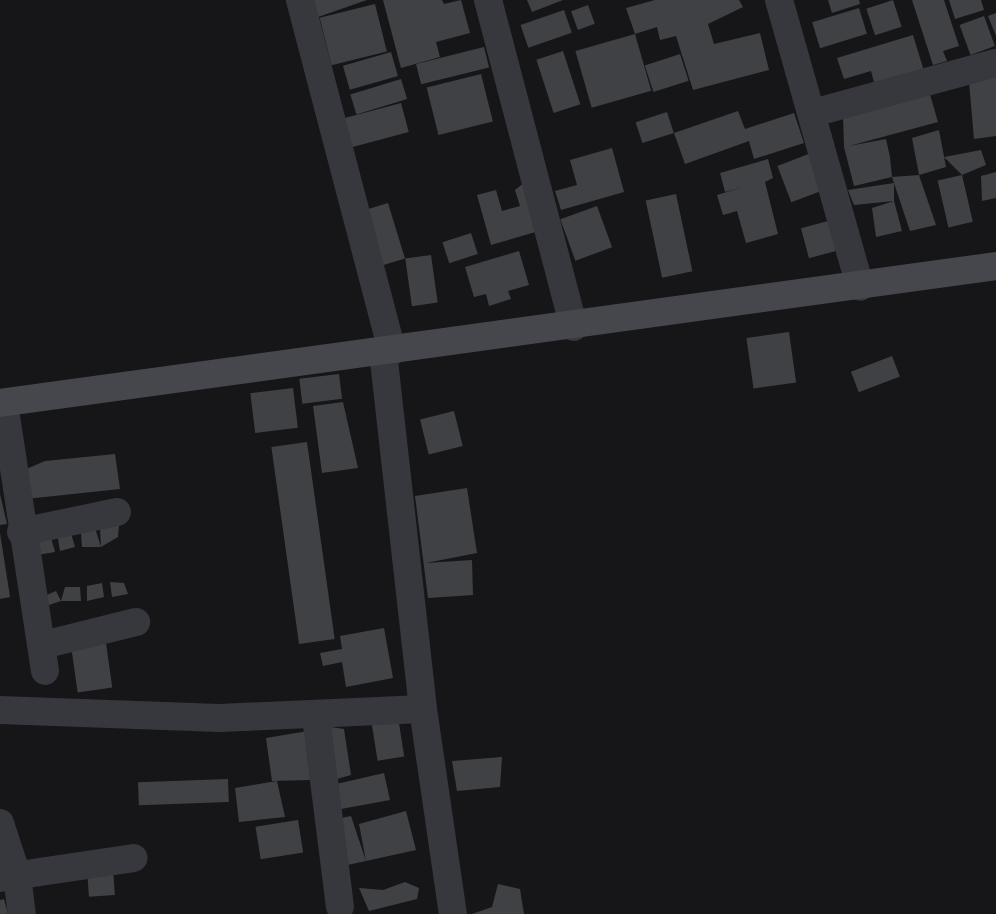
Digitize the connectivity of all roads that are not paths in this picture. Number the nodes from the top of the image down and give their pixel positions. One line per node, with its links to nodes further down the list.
1 (300, 0): 9 (street)
2 (488, 0): 8 (street)
3 (779, 0): 5 (street)
4 (996, 63): 5 (street)
5 (813, 113): 7 (street)
6 (996, 266): 7 (main road)
7 (860, 287): 8 (main road)
8 (574, 327): 9 (main road)
9 (388, 351): 10 (main road); 14 (street)
10 (2, 403): 12 (street)
11 (117, 512): 12 (street)
12 (21, 532): 13 (street)
13 (136, 622)
14 (423, 709): 16 (street); 22 (street)
15 (0, 710): 16 (street)
16 (316, 717): 20 (street)
17 (0, 823): 19 (street)
18 (134, 858): 19 (street)
19 (9, 876): 21 (street)
20 (340, 906)
21 (22, 914)
22 (453, 914)

